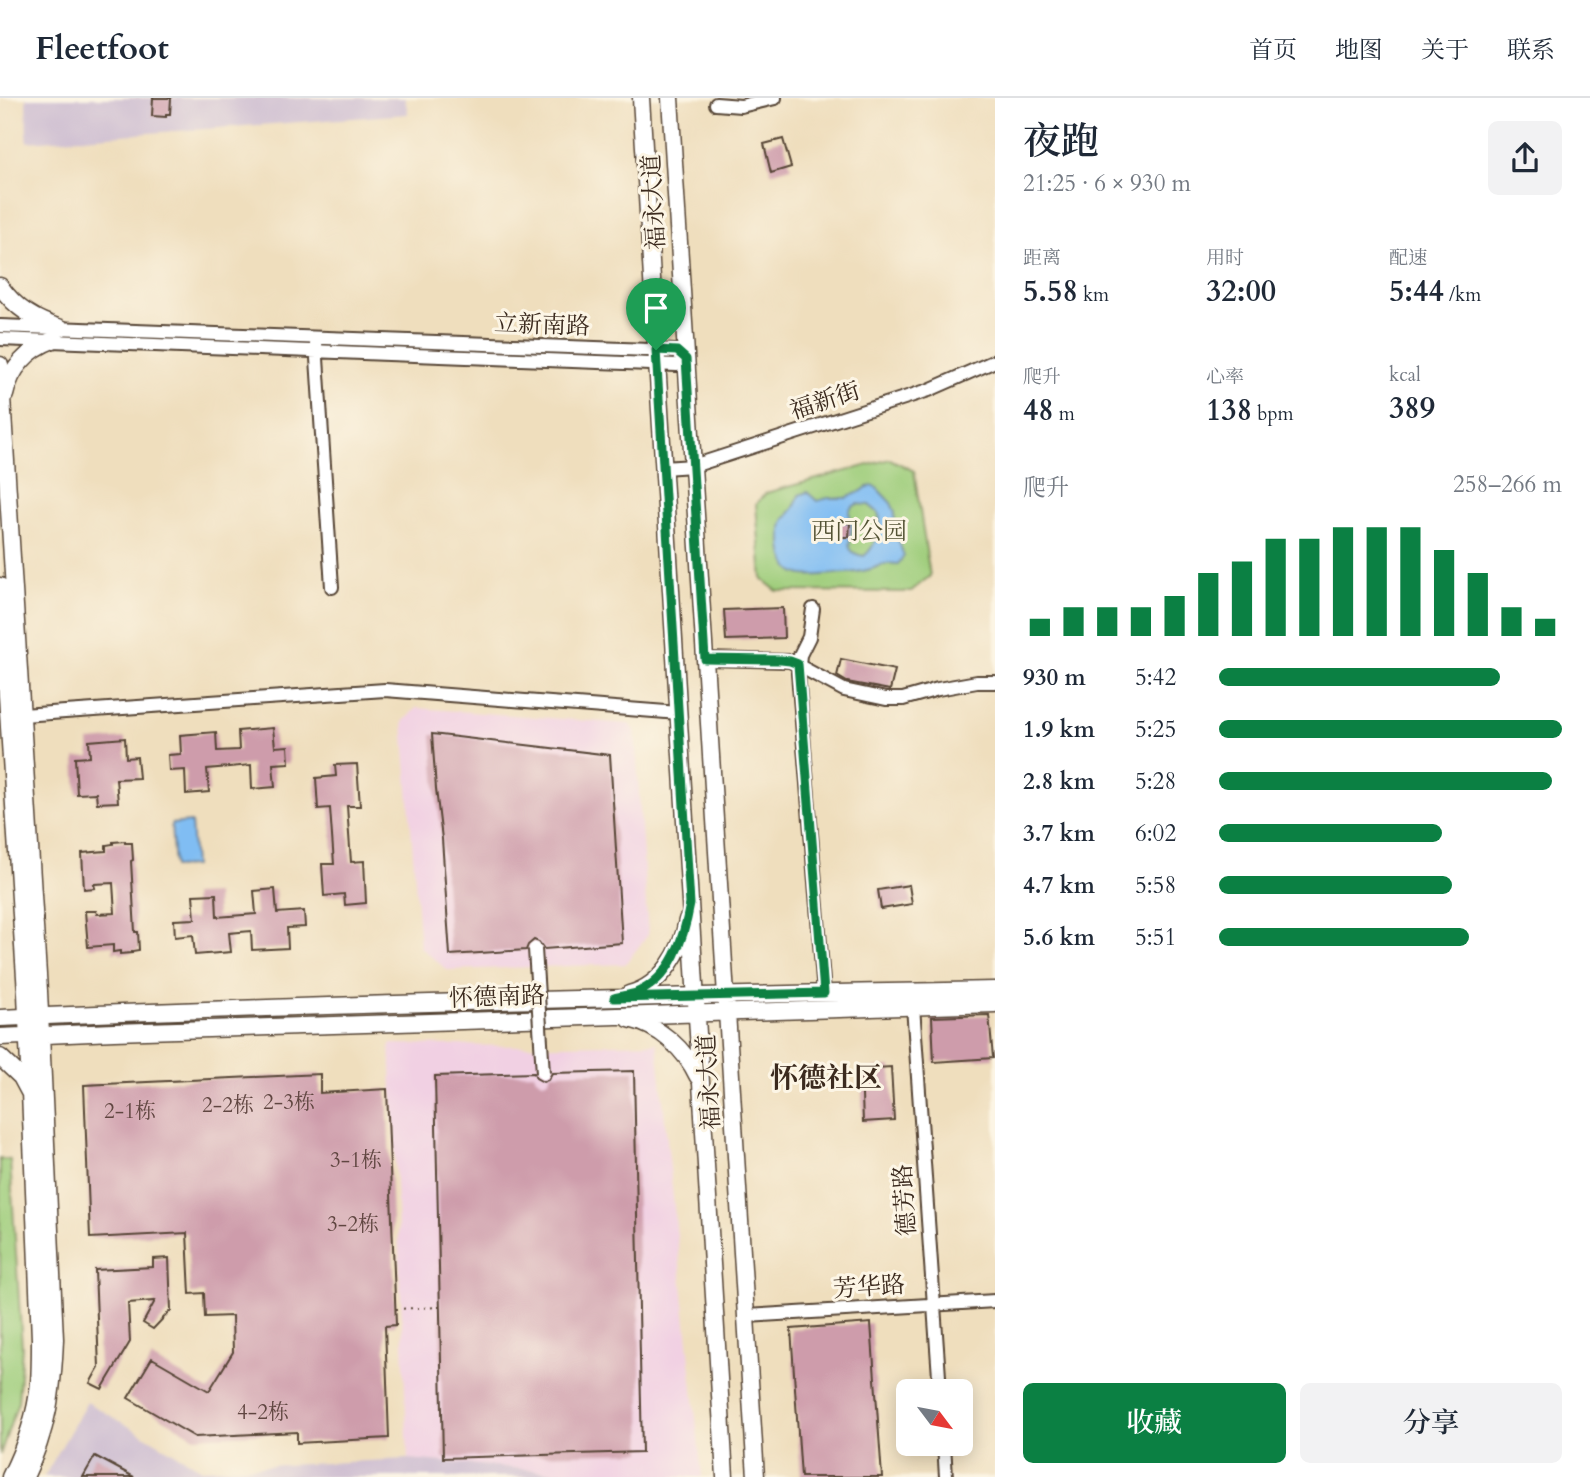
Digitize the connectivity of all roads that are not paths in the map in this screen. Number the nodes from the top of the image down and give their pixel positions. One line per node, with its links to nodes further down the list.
1 (641, 98): 10 (main road, 福永大道)
2 (670, 98): 11 (main road, 福永大道)
3 (775, 98): 4 (street)
4 (716, 104)
5 (0, 286): 7 (main road)
6 (0, 326): 7 (street, 立新南路)
7 (57, 334): 8 (street, 立新南路); 9 (street, 立新南路); 14 (main road)
8 (0, 339)
9 (316, 344): 10 (street, 立新南路); 18 (street)
10 (657, 357): 11 (street, 立新南路); 16 (main road, 福永大道)
11 (686, 359): 15 (main road, 福永大道)
12 (995, 361): 15 (street, 福新街)
13 (0, 365): 14 (main road)
14 (2, 404): 24 (main road)
15 (693, 466): 16 (street, 福新街); 20 (main road, 福永大道)
16 (663, 468): 23 (main road, 福永大道)
17 (0, 586): 37 (main road)
18 (332, 587)
19 (813, 609): 21 (street)
20 (705, 659): 21 (street); 30 (main road, 福永大道)
21 (798, 664): 22 (street); 28 (street)
22 (995, 682)
23 (679, 713): 24 (street); 25 (main road, 福永大道)
24 (22, 715): 37 (main road)
25 (690, 904): 29 (main road, 福永大道); 31 (main road)
26 (535, 949): 42 (street, bridge)
27 (995, 990): 28 (main road, 怀德南路)
28 (824, 993): 30 (main road, 怀德南路)
29 (696, 995): 30 (main road, 怀德南路); 31 (main road, 怀德南路); 35 (main road, 福永大道)
30 (727, 995): 34 (main road, 福永大道)
31 (614, 998): 37 (main road, 怀德南路)
32 (995, 1004): 33 (main road, 怀德南路)
33 (913, 1006): 34 (main road, 怀德南路); 46 (street, 德芳路)
34 (728, 1012): 35 (main road, 怀德南路); 47 (main road, 福永大道)
35 (697, 1013): 36 (main road, 怀德南路); 43 (main road, 福永大道)
36 (613, 1016): 39 (main road, 怀德南路); 43 (main road)
37 (34, 1017): 38 (main road, 怀德南路); 39 (main road)
38 (0, 1018)
39 (34, 1036): 40 (main road, 怀德南路); 44 (main road); 51 (main road)
40 (0, 1037)
41 (0, 1057): 44 (main road)
42 (543, 1073)
43 (702, 1091): 52 (main road, 福永大道)
44 (30, 1094): 50 (main road)
45 (995, 1301): 46 (street, 芳华路)
46 (934, 1304): 47 (street, 芳华路); 48 (street, 德芳路)
47 (747, 1316): 53 (main road, 福永大道)
48 (939, 1379)
49 (945, 1456): 54 (street)
50 (10, 1477)
51 (25, 1477)
52 (725, 1477)
53 (756, 1477)
54 (946, 1477)

